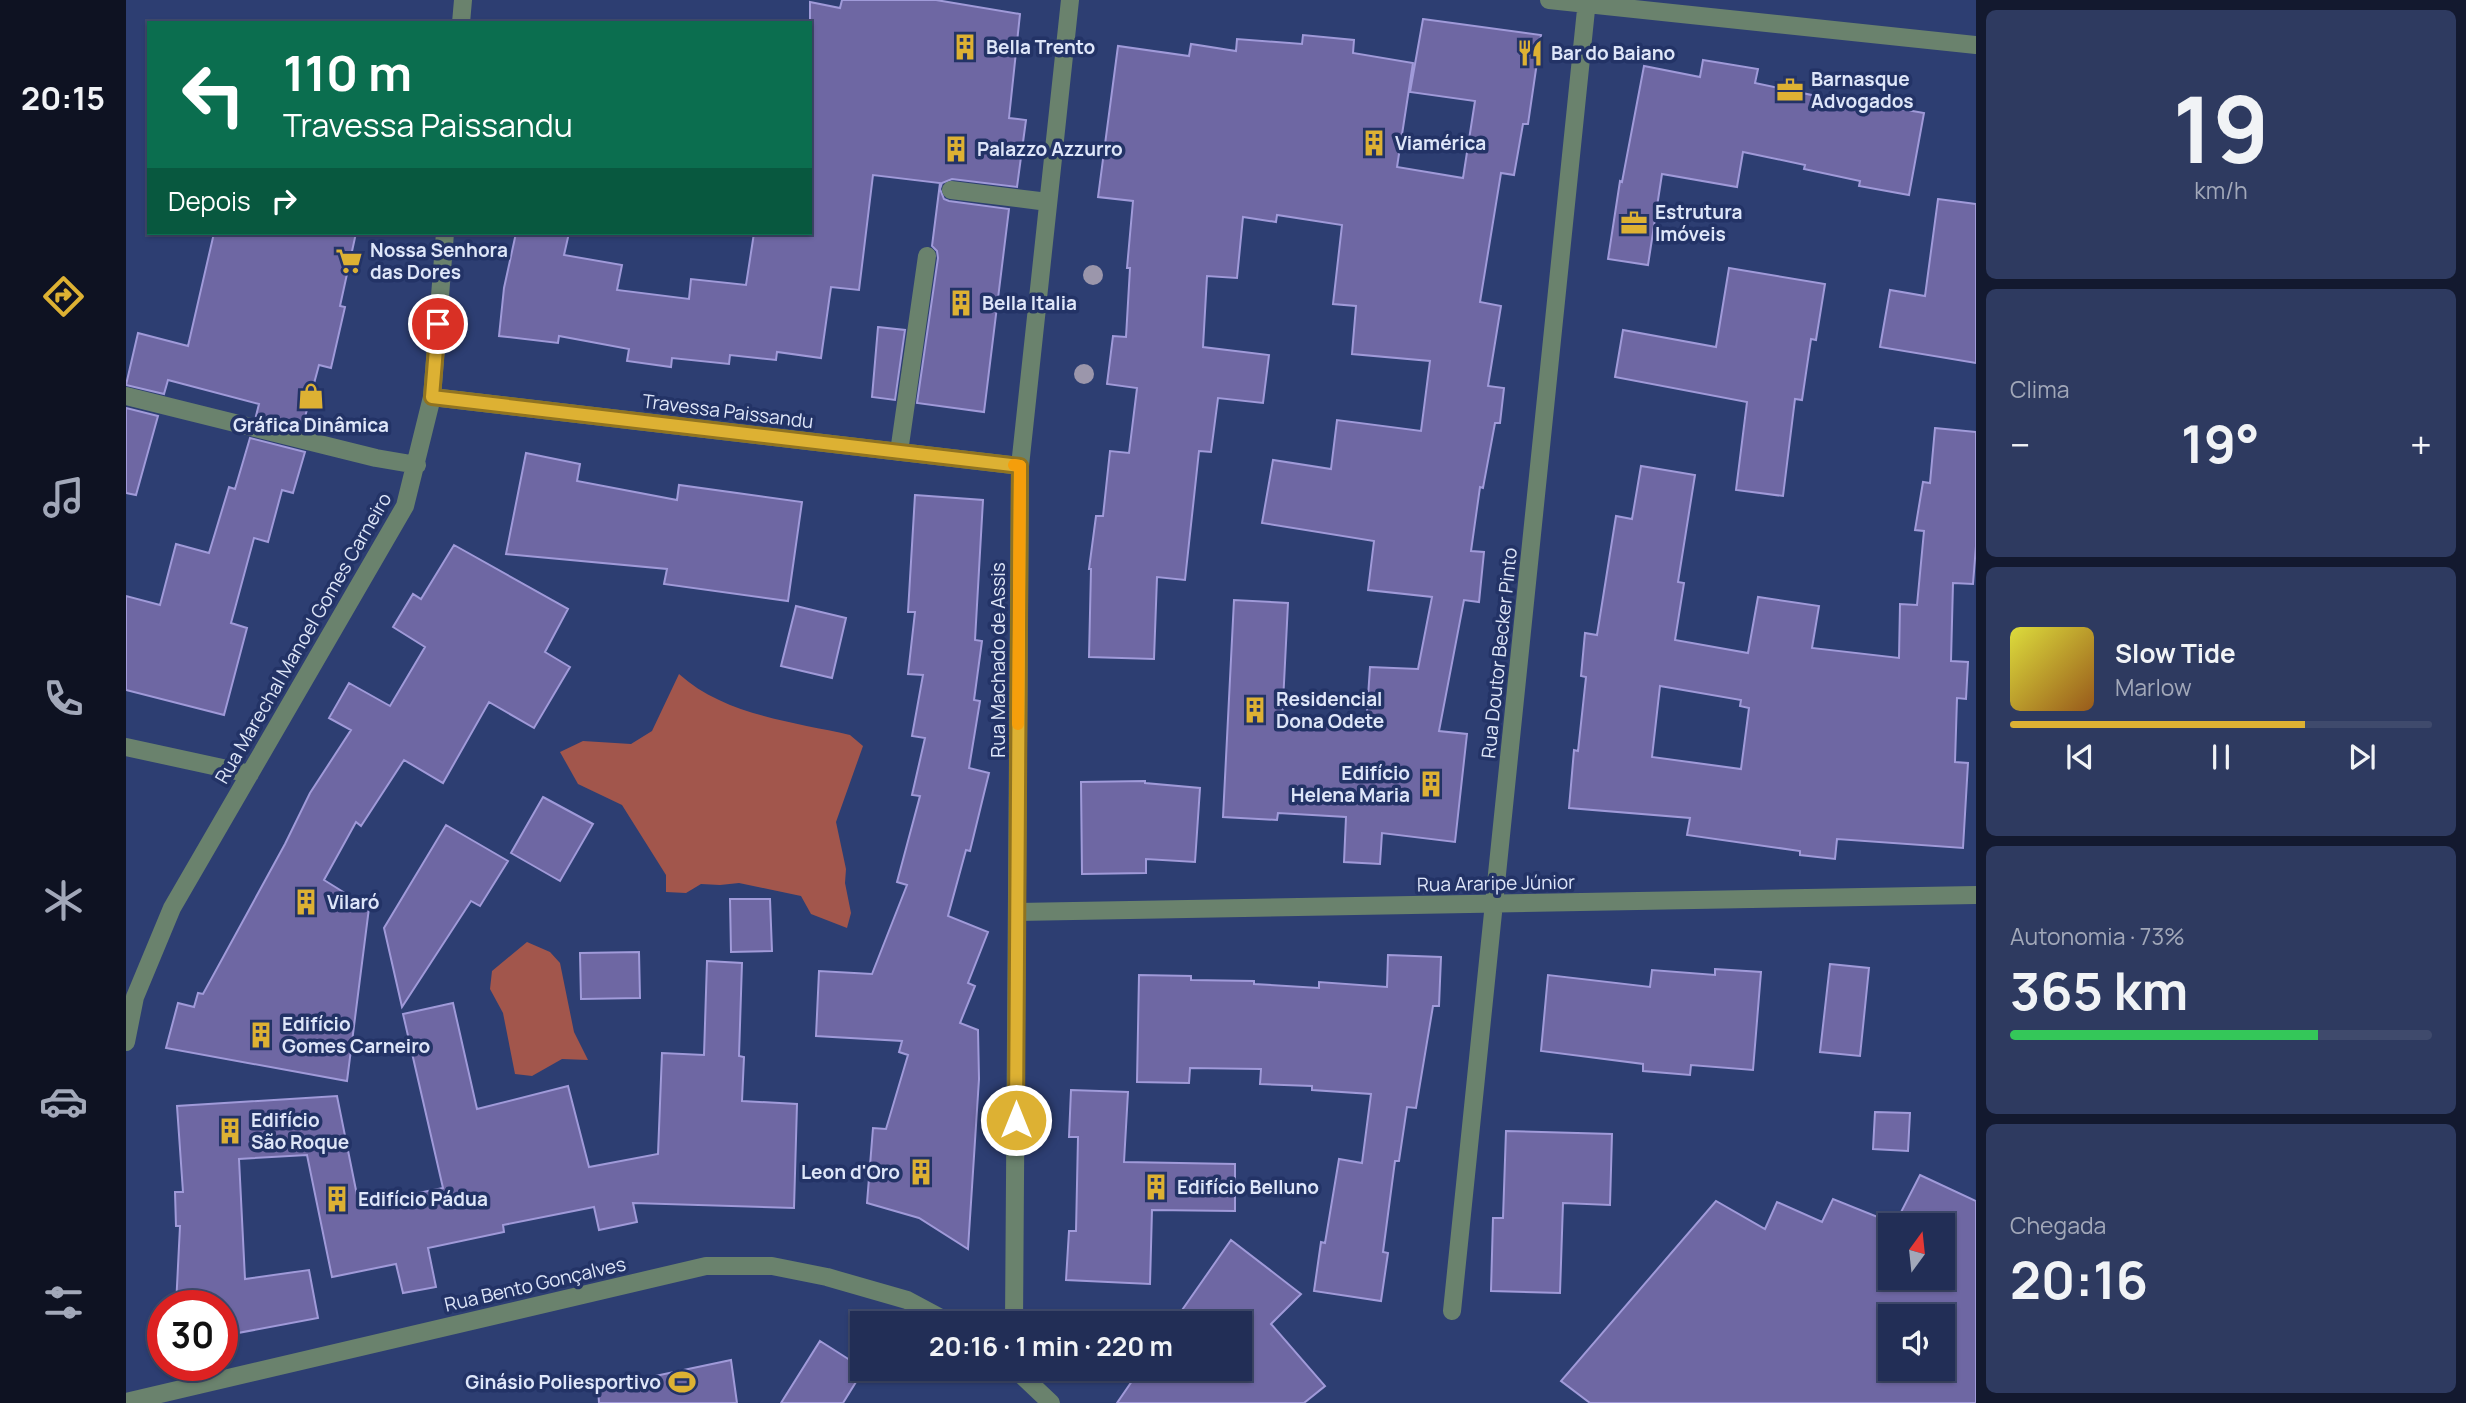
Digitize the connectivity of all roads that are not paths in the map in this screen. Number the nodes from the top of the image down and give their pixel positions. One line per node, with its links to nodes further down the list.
1 (463, 0): 5 (street)
2 (1070, 0): 8 (street, Rua Machado de Assis)
3 (1549, 0): 4 (street)
4 (1587, 2): 6 (street); 19 (street, Rua Doutor Becker Pinto)
5 (461, 21)
6 (1976, 45)
7 (951, 190): 8 (street)
8 (1048, 202): 15 (street, Rua Machado de Assis)
9 (445, 235): 12 (street, Rua Marechal Manoel Gomes Carneiro)
10 (927, 256): 13 (street)
11 (126, 396): 14 (street)
12 (432, 397): 13 (street, Travessa Paissandu); 14 (street, Rua Marechal Manoel Gomes Carneiro)
13 (900, 452): 15 (street, Travessa Paissandu)
14 (416, 465): 17 (street, Rua Marechal Manoel Gomes Carneiro)
15 (1020, 466): 20 (street, Rua Machado de Assis)
16 (126, 747): 17 (street)
17 (250, 774): 21 (street, Rua Marechal Manoel Gomes Carneiro)
18 (1976, 895): 19 (street, Rua Araripe Júnior)
19 (1494, 904): 20 (street, Rua Araripe Júnior); 24 (street, Rua Doutor Becker Pinto)
20 (1017, 912): 23 (street, Rua Machado de Assis)
21 (126, 1042)
22 (928, 1311): 26 (street, Rua Bento Gonçalves)
23 (1014, 1311)
24 (1452, 1311)
25 (1028, 1381): 27 (street)
26 (126, 1402)
27 (1051, 1403)

